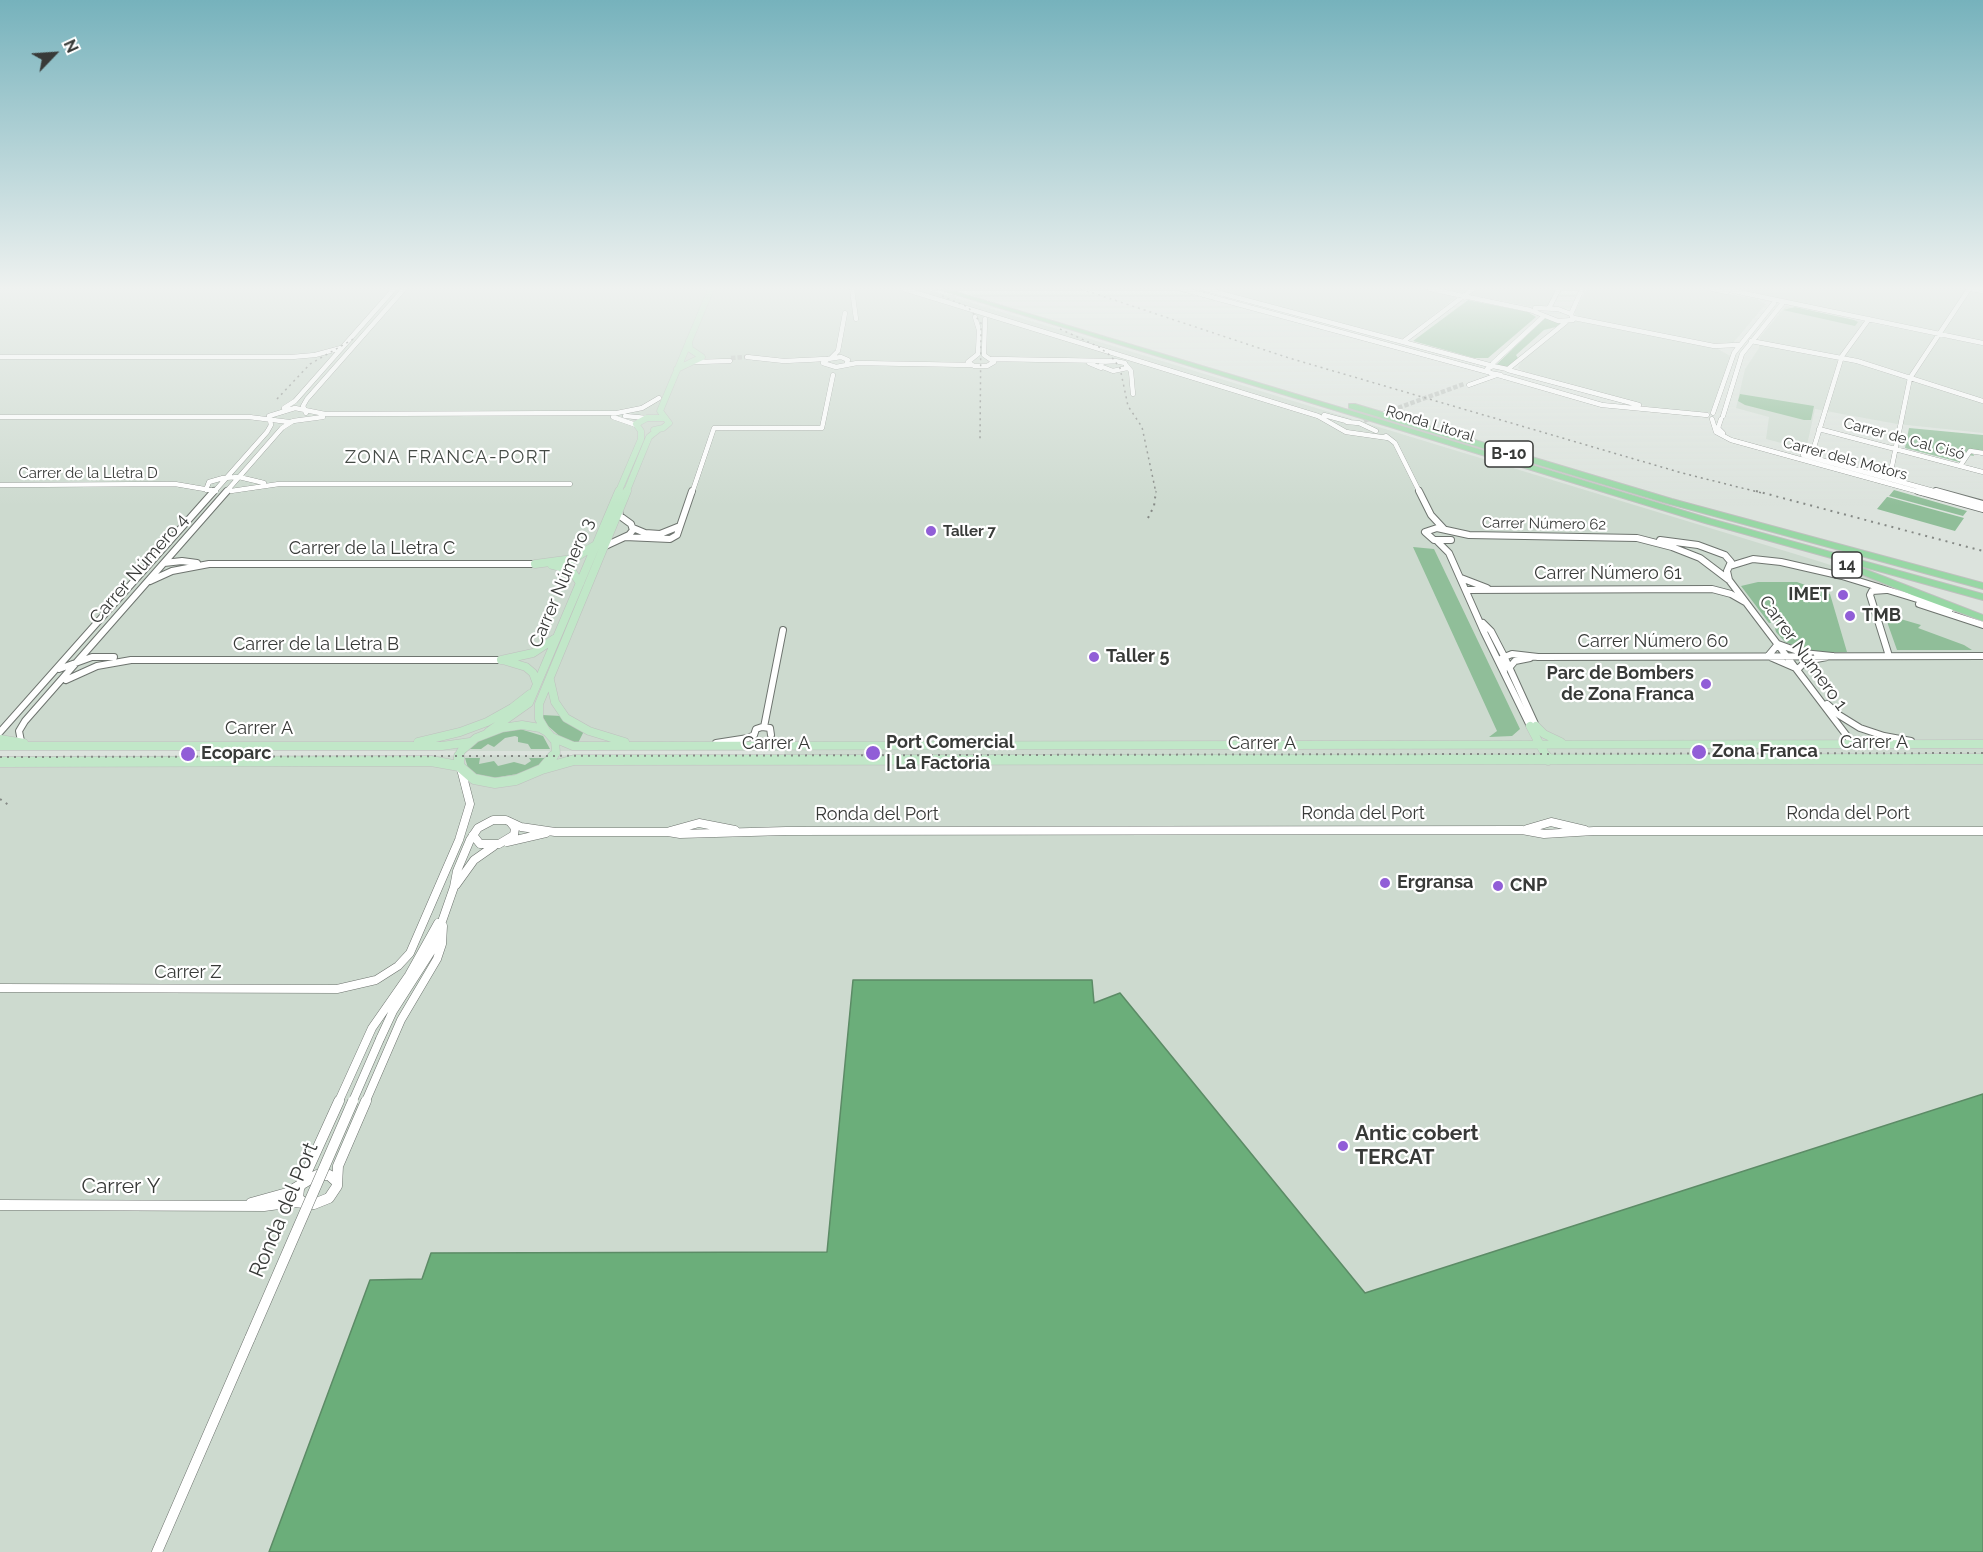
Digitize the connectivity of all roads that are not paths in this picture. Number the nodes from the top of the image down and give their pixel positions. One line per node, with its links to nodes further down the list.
1 (320, 361): 30 (street)
2 (333, 361): 30 (street)
3 (334, 361): 46 (street)
4 (674, 361): 42 (main road)
5 (680, 361): 32 (main road)
6 (702, 361): 25 (street)
7 (778, 361): 27 (street)
8 (824, 361): 27 (street)
9 (845, 361): 27 (street)
10 (1010, 361): 31 (street)
11 (1110, 361): 31 (street)
12 (1113, 361): 28 (street)
13 (1142, 361): 60 (street)
14 (1152, 361): 57 (street)
15 (1180, 361): 88 (highway, Ronda Litoral / B-10)
16 (1204, 361): 111 (highway, Ronda Litoral / B-10)
17 (1449, 361): 35 (street)
18 (1477, 361): 29 (street)
19 (1495, 361): 29 (street)
20 (1729, 361): 51 (street)
21 (1739, 361): 54 (street)
22 (1841, 361): 62 (street)
23 (1854, 361): 39 (street)
24 (1921, 361): 39 (street)
25 (695, 362): 32 (main road)
26 (1517, 363): 33 (street); 36 (street)
27 (826, 365)
28 (1126, 365): 34 (street); 40 (street)
29 (1493, 366): 33 (street); 35 (street)
30 (324, 368): 45 (street)
31 (1101, 368): 34 (street)
32 (677, 369): 53 (main road)
33 (1508, 370): 36 (street); 38 (street)
34 (1113, 371): 40 (street)
35 (1488, 372): 38 (street); 38 (street)
36 (1524, 373): 44 (street)
37 (833, 375): 89 (street)
38 (1498, 375): 44 (street)
39 (1910, 378): 43 (street); 65 (street)
40 (1130, 379): 41 (street)
41 (1133, 394)
42 (659, 398): 49 (street); 52 (main road)
43 (1983, 401)
44 (1653, 408): 51 (street)
45 (281, 410): 46 (street); 50 (street); 55 (street, Carrer Número 4)
46 (303, 410): 49 (street); 56 (street, Carrer Número 4)
47 (1385, 412): 48 (street)
48 (1398, 412)
49 (608, 413): 52 (street)
50 (0, 416): 55 (street)
51 (1711, 416): 54 (street); 85 (street, Carrer dels Motors)
52 (647, 418): 53 (main road); 59 (main road)
53 (663, 418): 61 (main road, Carrer Número 3)
54 (1722, 418): 67 (street, Carrer dels Motors)
55 (270, 420): 56 (street); 70 (street, Carrer Número 4)
56 (293, 421): 59 (street); 69 (street, Carrer Número 4)
57 (1352, 422): 58 (street); 60 (street)
58 (1366, 424): 63 (street); 64 (street)
59 (637, 427): 61 (main road); 98 (main road, Carrer Número 3)
60 (1339, 427): 63 (street)
61 (658, 429): 86 (main road, Carrer Número 3)
62 (1820, 429): 65 (street, Carrer de Cal Cisó); 67 (street)
63 (1358, 433): 64 (street)
64 (1388, 438): 87 (street)
65 (1895, 449): 68 (street, Carrer de Cal Cisó); 73 (street)
66 (1983, 453): 68 (street)
67 (1811, 457): 73 (street, Carrer dels Motors)
68 (1960, 466): 71 (street, Carrer de Cal Cisó)
69 (246, 468): 75 (street, Carrer Número 4); 75 (street)
70 (234, 469): 72 (street, Carrer Número 4); 74 (street)
71 (1983, 472)
72 (227, 477): 74 (street, Carrer de la Lletra D); 75 (street, Carrer de la Lletra D); 81 (street, Carrer Número 4)
73 (1886, 478): 84 (street, Carrer dels Motors)
74 (216, 479): 76 (street, Carrer de la Lletra D); 80 (street)
75 (245, 482): 77 (street); 77 (street); 82 (street); 82 (street, Carrer Número 4)
76 (175, 484): 79 (street, Carrer de la Lletra D); 80 (street, Carrer de la Lletra D)
77 (279, 484): 78 (street)
78 (570, 484)
79 (0, 485)
80 (207, 490): 81 (street, Carrer de la Lletra D); 83 (street)
81 (215, 491): 82 (street, Carrer de la Lletra D); 83 (street, Carrer Número 4)
82 (230, 492): 97 (street, Carrer Número 4)
83 (206, 501): 100 (street, Carrer Número 4)
84 (1983, 504)
85 (1983, 509)
86 (619, 511): 90 (street); 98 (main road, Carrer Número 3)
87 (1431, 515): 91 (street); 92 (street)
88 (1708, 521): 118 (highway, Ronda Litoral / B-10); 121 (highway, 14)
89 (680, 526): 90 (street); 93 (street)
90 (633, 528): 93 (street)
91 (1429, 529): 92 (street, Carrer Número 62); 95 (street)
92 (1447, 531): 94 (street, Carrer Número 62); 96 (street)
93 (625, 537): 98 (street)
94 (1638, 538): 104 (street, Carrer Número 62); 108 (street, Carrer Número 62)
95 (1435, 540): 96 (street); 99 (street)
96 (1451, 540): 99 (street)
97 (179, 546): 101 (street, Carrer Número 4); 102 (street)
98 (600, 546): 103 (main road); 109 (main road, Carrer Número 3); 144 (main road, Carrer Número 3)
99 (1449, 553): 106 (street)
100 (158, 556): 101 (street); 105 (street, Carrer Número 4)
101 (163, 563): 102 (street); 105 (street); 110 (street, Carrer Número 4)
102 (197, 564): 103 (street, Carrer de la Lletra C); 110 (street)
103 (535, 564): 109 (main road)
104 (1730, 566): 107 (street); 108 (street)
105 (144, 570): 130 (street, Carrer Número 4)
106 (1461, 578): 112 (street, Carrer Número 61); 113 (street)
107 (1852, 578): 116 (street); 117 (street)
108 (1729, 580): 115 (street); 120 (street, Carrer Número 1)
109 (580, 583): 126 (main road, Carrer Número 3)
110 (145, 585): 127 (street, Carrer Número 4)
111 (1983, 586)
112 (1487, 588): 113 (street, Carrer Número 61); 114 (street, Carrer Número 61)
113 (1466, 590): 114 (street, Carrer Número 61); 119 (street)
114 (1497, 590): 115 (street, Carrer Número 61); 119 (street, Carrer Número 61)
115 (1718, 590): 120 (street, Carrer Número 61)
116 (1883, 590): 117 (street); 121 (street); 123 (street)
117 (1872, 591): 132 (street)
118 (1983, 597)
119 (1471, 601): 122 (street)
120 (1751, 607): 128 (street, Carrer Número 1)
121 (1983, 618)
122 (1481, 621): 125 (street); 129 (street)
123 (1983, 625)
124 (783, 630): 148 (street)
125 (1484, 632): 134 (street); 142 (street)
126 (558, 635): 139 (main road); 146 (main road, Carrer Número 3)
127 (98, 639): 138 (street); 140 (street, Carrer Número 4)
128 (1778, 644): 131 (street, Carrer Número 60); 136 (street); 137 (street, Carrer Número 1)
129 (1498, 645): 134 (street); 135 (street, Carrer Número 60)
130 (75, 648): 140 (street); 143 (street, Carrer Número 4)
131 (1832, 656): 132 (street, Carrer Número 60); 137 (street, Carrer Número 60); 141 (street, Carrer Número 60)
132 (1889, 656): 133 (street, Carrer Número 60)
133 (1983, 656)
134 (1507, 657): 135 (street, Carrer Número 60); 142 (street)
135 (1524, 657): 136 (street, Carrer Número 60); 142 (street, Carrer Número 60)
136 (1768, 657): 137 (street, Carrer Número 60); 141 (street, Carrer Número 60)
137 (1789, 657): 141 (street, Carrer Número 1)
138 (111, 660): 139 (street, Carrer de la Lletra B); 140 (street); 145 (street)
139 (501, 660): 146 (main road)
140 (79, 661): 143 (street); 145 (street, Carrer Número 4)
141 (1798, 669): 147 (street, Carrer Número 1)
142 (1507, 670): 149 (street)
143 (55, 671): 150 (street, Carrer Número 4)
144 (550, 678): 152 (main road, Carrer Número 3); 162 (main road)
145 (58, 685): 155 (street, Carrer Número 4)
146 (536, 687): 151 (main road, Carrer Número 3); 166 (main road)
147 (1817, 694): 159 (street, Carrer Número 1); 160 (street, Carrer Número 1)
148 (764, 727): 163 (street); 164 (street)
149 (1533, 727): 156 (main road); 157 (main road); 158 (main road)
150 (0, 732)
151 (488, 732): 152 (main road, Carrer A); 154 (main road)
152 (550, 735): 162 (main road, Carrer A); 173 (main road)
153 (0, 739): 155 (main road)
154 (470, 742): 166 (main road, Carrer A); 172 (main road)
155 (25, 744): 165 (main road); 166 (main road, Carrer A); 170 (main road)
156 (1512, 744): 157 (main road, Carrer A); 164 (main road, Carrer A)
157 (1539, 744): 158 (main road, Carrer A); 168 (main road)
158 (1573, 744): 159 (main road, Carrer A)
159 (1853, 744): 160 (main road, Carrer A); 169 (main road)
160 (1927, 744): 161 (main road, Carrer A)
161 (1983, 744)
162 (639, 745): 163 (main road, Carrer A)
163 (705, 745): 164 (main road, Carrer A)
164 (776, 745)
165 (0, 746)
166 (393, 746)
167 (1983, 759): 169 (main road, Carrer A)
168 (1548, 760): 169 (main road, Carrer A); 173 (main road, Carrer A)
169 (1865, 760)
170 (13, 762): 171 (main road, Carrer A); 172 (main road, Carrer A)
171 (0, 764)
172 (460, 768): 173 (main road, Carrer A); 183 (street, Carrer Z)
173 (542, 769)
174 (511, 823): 178 (street); 179 (street); 180 (street)
175 (1521, 830): 176 (street, Ronda del Port); 176 (street); 178 (street, Ronda del Port)
176 (1594, 831): 177 (street, Ronda del Port)
177 (1983, 831)
178 (555, 832): 180 (street)
179 (473, 835): 180 (street); 181 (street)
180 (501, 844): 181 (street)
181 (454, 887): 182 (street, Ronda del Port)
182 (443, 915): 184 (street); 185 (street); 189 (street, Ronda del Port, bridge)
183 (0, 988)
184 (337, 1182): 185 (street); 186 (street)
185 (303, 1183): 186 (street); 188 (street)
186 (304, 1203): 188 (street)
187 (0, 1205): 188 (street, Carrer Y)
188 (242, 1205)
189 (157, 1552)

